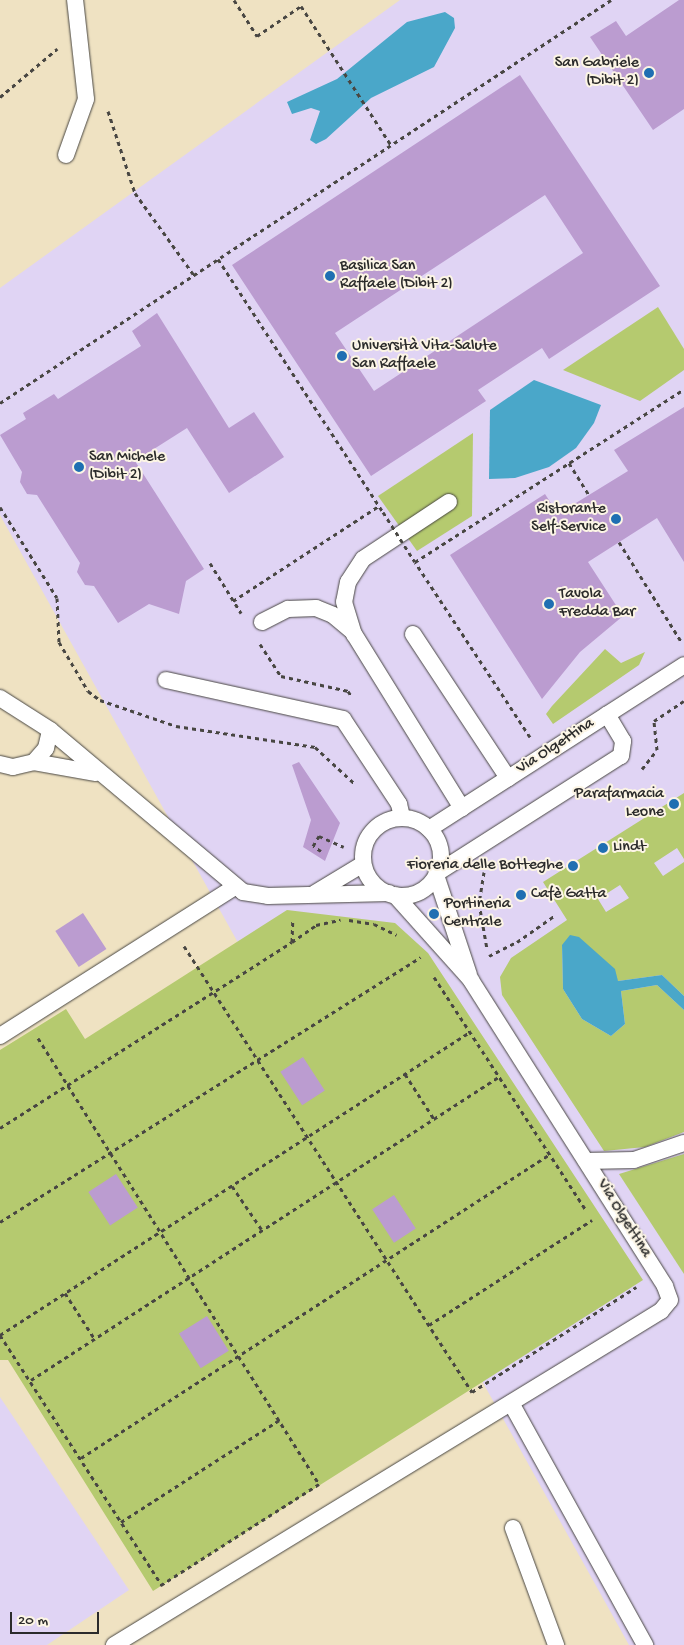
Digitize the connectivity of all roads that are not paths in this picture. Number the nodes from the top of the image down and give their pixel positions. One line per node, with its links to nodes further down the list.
1 (75, 0): 2 (lane)
2 (66, 156)
3 (449, 502): 5 (lane)
4 (258, 628): 5 (lane)
5 (354, 634): 16 (lane)
6 (413, 634): 15 (lane)
7 (684, 665): 10 (lane, Via Olgettina)
8 (166, 680): 17 (lane)
9 (0, 698): 11 (lane)
10 (607, 714): 15 (lane, Via Olgettina); 20 (lane)
11 (50, 730): 12 (lane); 14 (lane)
12 (34, 762): 13 (lane); 14 (lane)
13 (0, 764)
14 (96, 773): 21 (lane)
15 (508, 778): 16 (lane, Via Olgettina)
16 (462, 808): 18 (lane, Via Olgettina)
17 (402, 818): 18 (lane); 19 (lane)
18 (429, 829): 20 (lane)
19 (363, 864): 22 (lane); 23 (lane)
20 (436, 874): 22 (lane); 24 (lane)
21 (235, 886): 23 (lane); 25 (lane)
22 (392, 894): 23 (lane); 24 (lane)
23 (310, 895)
24 (470, 980): 27 (lane, Via Olgettina)
25 (0, 1036)
26 (684, 1143): 27 (lane)
27 (586, 1161): 28 (lane, Via Olgettina)
28 (511, 1403): 30 (lane); 32 (lane)
29 (513, 1528): 31 (lane)
30 (114, 1645)
31 (556, 1645)
32 (645, 1645)

